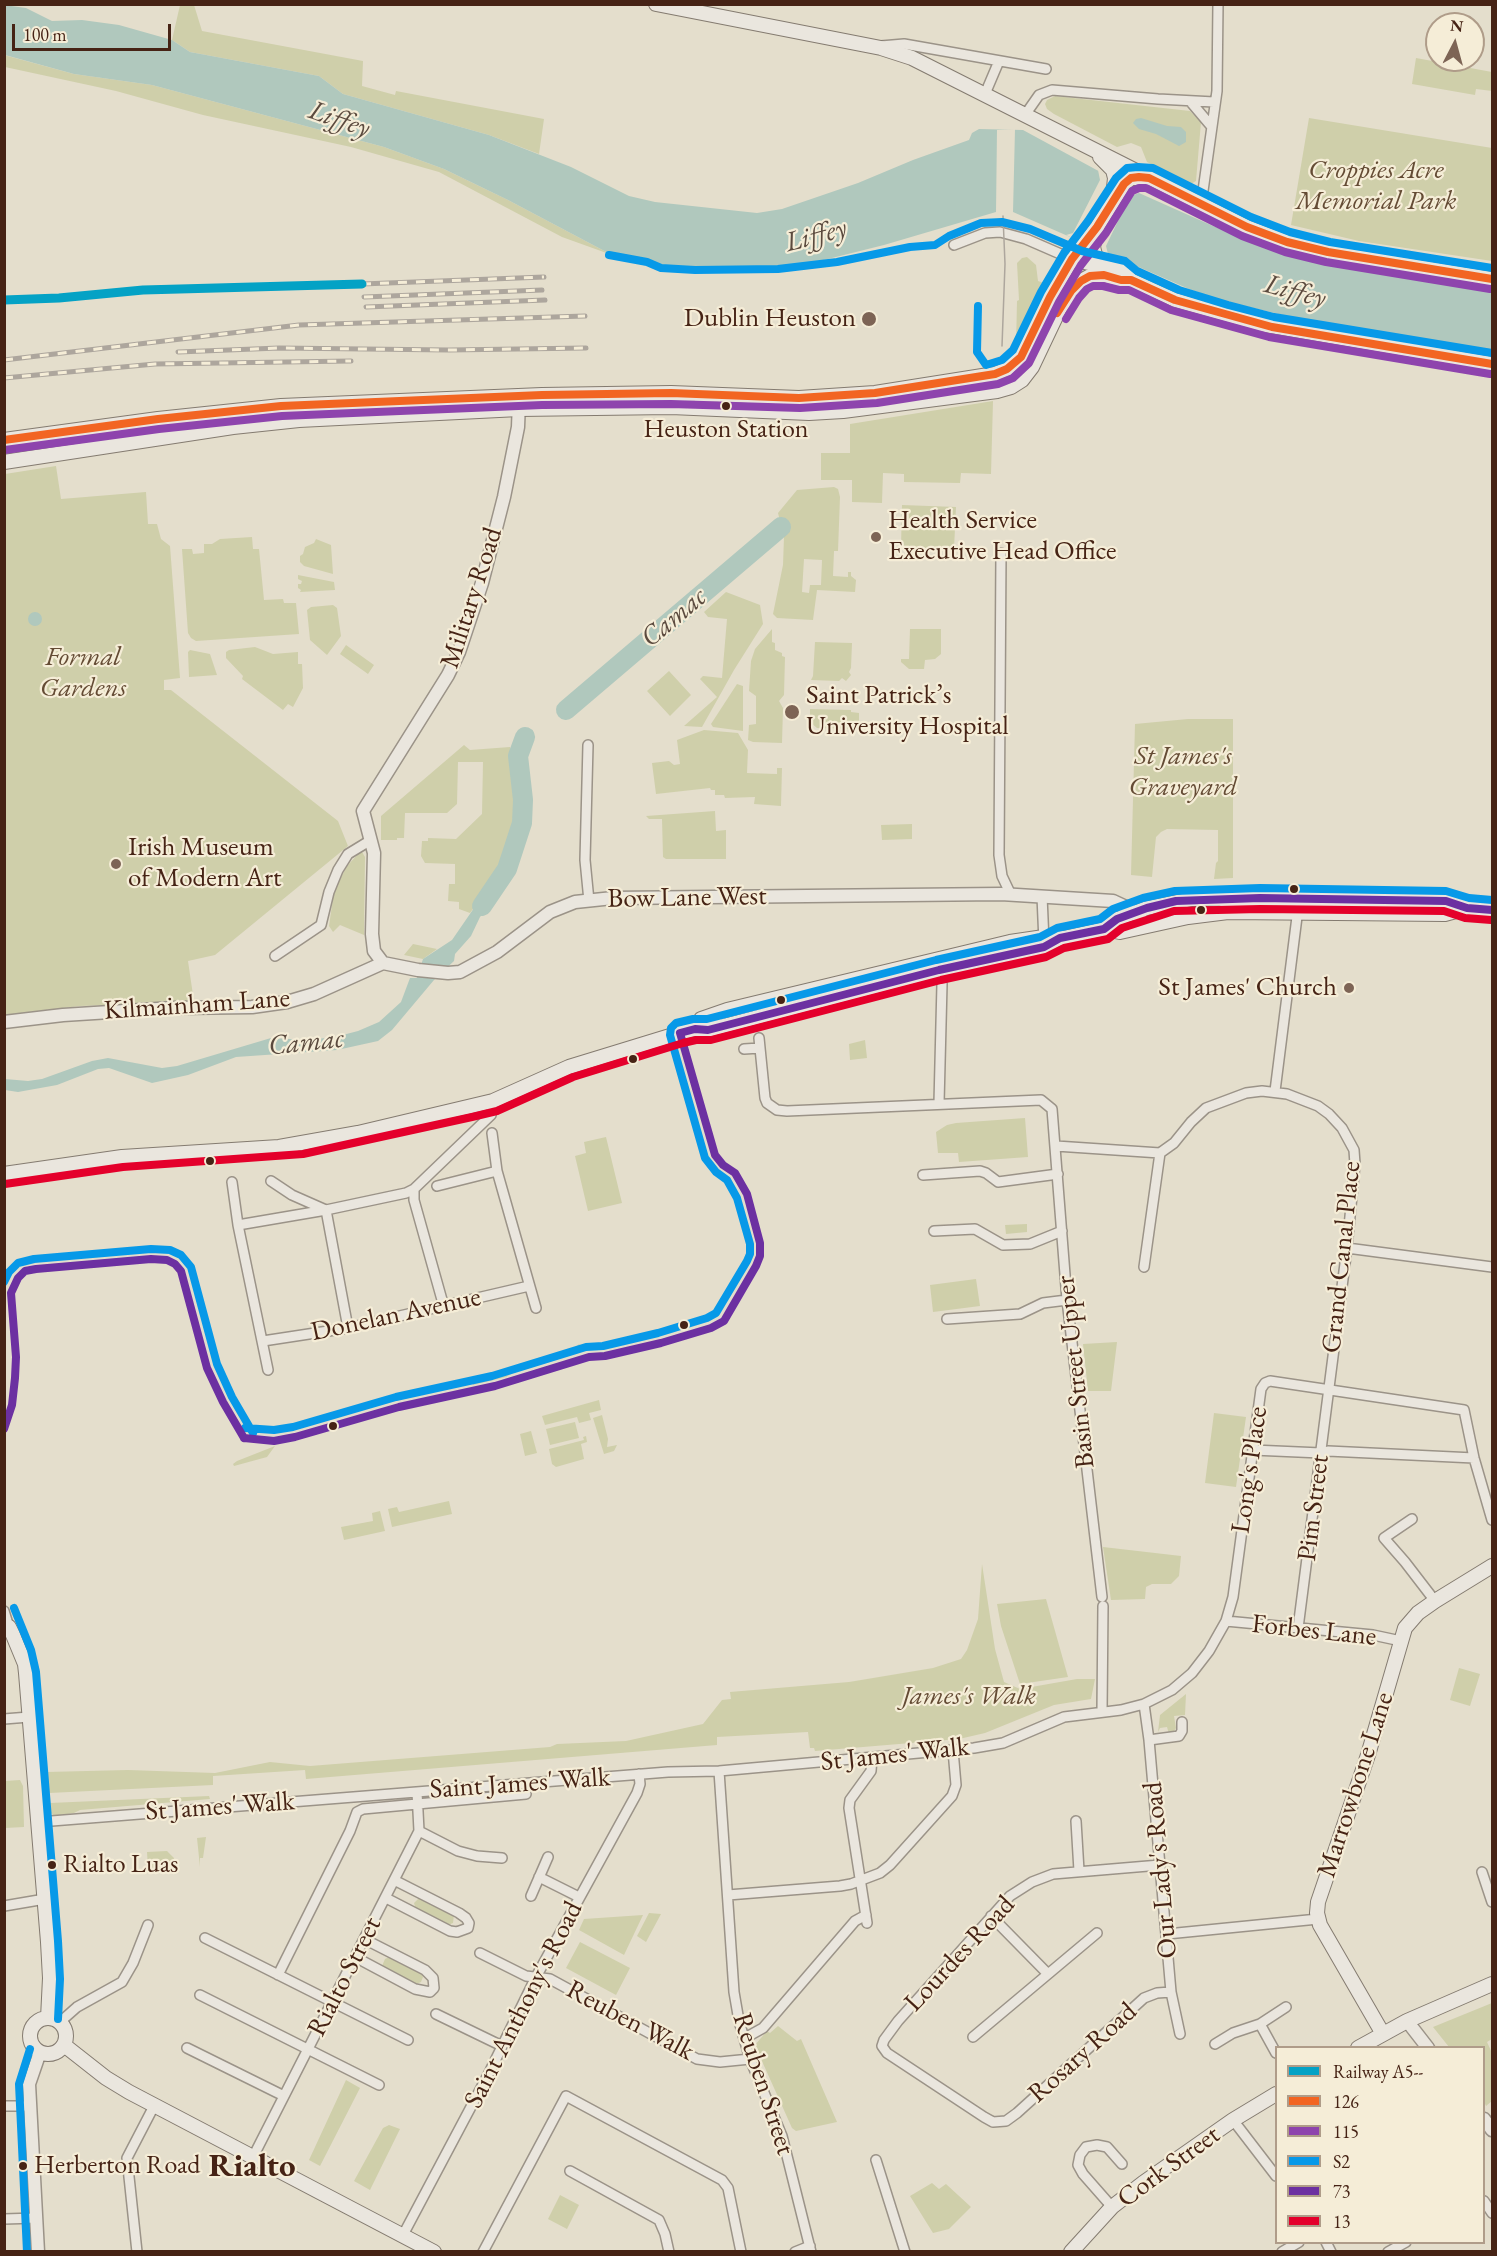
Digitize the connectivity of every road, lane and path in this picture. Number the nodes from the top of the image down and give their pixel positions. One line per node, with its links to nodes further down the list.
1 (656, 4): 3 (main road)
2 (1218, 4): 9 (street)
3 (685, 7): 4 (main road)
4 (870, 46): 5 (street); 7 (main road)
5 (999, 61): 6 (street); 7 (street)
6 (1046, 69)
7 (985, 94): 10 (main road)
8 (1190, 101): 9 (street); 10 (street); 11 (street)
9 (1214, 102): 11 (street)
10 (1025, 115): 12 (main road)
11 (1212, 127): 15 (street)
12 (1090, 149): 13 (main road); 14 (main road)
13 (1149, 178): 14 (main road); 15 (main road)
14 (1113, 200): 17 (main road)
15 (1201, 205): 20 (main road)
16 (954, 245): 18 (street)
17 (1088, 245): 18 (main road); 19 (main road)
18 (1072, 259): 19 (main road); 23 (main road)
19 (1103, 265): 21 (main road)
20 (1492, 279)
21 (1131, 280): 22 (main road); 23 (main road)
22 (1492, 364)
23 (519, 402): 24 (main road); 25 (main road); 28 (street, Military Road)
24 (4, 440)
25 (4, 462)
26 (1001, 553): 29 (street)
27 (588, 745): 31 (street)
28 (371, 840): 38 (street); 39 (street)
29 (1011, 895): 30 (street, Bow Lane West); 31 (street, Bow Lane West)
30 (1042, 896): 34 (street, Bow Lane West); 37 (street)
31 (589, 901): 39 (street, Bow Lane West)
32 (1298, 905): 33 (main road); 34 (main road); 35 (main road); 43 (street)
33 (1492, 910)
34 (1134, 913): 35 (street, Bow Lane West); 36 (main road)
35 (1148, 925): 36 (main road)
36 (1104, 929): 37 (main road)
37 (1044, 942): 40 (main road)
38 (275, 956)
39 (383, 963): 41 (street, Kilmainham Lane)
40 (938, 966): 44 (main road); 45 (street)
41 (4, 1022)
42 (744, 1049): 45 (street, Basin Street Upper)
43 (1275, 1091): 48 (street, Grand Canal Place); 61 (street, Grand Canal Place)
44 (493, 1101): 50 (main road); 56 (street)
45 (939, 1103): 47 (street, Basin Street Upper)
46 (492, 1133): 49 (street)
47 (1056, 1146): 48 (street); 51 (street, Basin Street Upper)
48 (1160, 1153): 63 (street)
49 (497, 1171): 55 (street); 64 (street)
50 (4, 1174)
51 (1058, 1174): 52 (street); 60 (street, Basin Street Upper)
52 (923, 1175)
53 (271, 1181): 57 (street)
54 (232, 1182): 58 (street)
55 (437, 1186)
56 (414, 1189): 57 (street); 66 (street)
57 (326, 1210): 58 (street); 69 (street)
58 (238, 1225): 70 (street)
59 (934, 1232): 60 (street)
60 (1062, 1232): 65 (street, Basin Street Upper)
61 (1347, 1248): 62 (street); 72 (street, Grand Canal Place)
62 (1489, 1266)
63 (1144, 1268)
64 (529, 1286): 66 (street, Donelan Avenue); 67 (street)
65 (1067, 1300): 68 (street); 86 (street, Basin Street Upper)
66 (444, 1307): 69 (street, Donelan Avenue)
67 (536, 1308)
68 (947, 1319)
69 (348, 1328): 70 (street, Donelan Avenue)
70 (263, 1341): 71 (street)
71 (268, 1370)
72 (1328, 1388): 73 (street, Long's Place); 74 (street, Pim Street); 75 (street)
73 (1254, 1450): 74 (street); 81 (street, Long's Place)
74 (1321, 1453): 75 (street); 83 (street, Pim Street)
75 (1474, 1458): 77 (street)
76 (1412, 1519): 79 (street)
77 (1492, 1520)
78 (1492, 1566): 79 (main road, Marrowbone Lane)
79 (1435, 1601): 84 (main road, Marrowbone Lane)
80 (4, 1611): 82 (street)
81 (1226, 1621): 83 (street, Forbes Lane); 85 (street, Long's Place)
82 (7, 1627): 87 (main road)
83 (1298, 1628): 84 (street, Forbes Lane)
84 (1401, 1641): 118 (main road, Marrowbone Lane)
85 (1144, 1704): 86 (street, St James' Walk); 90 (street, Our Lady's Road)
86 (1102, 1711): 91 (street, St James' Walk)
87 (29, 1717): 88 (street); 100 (main road)
88 (4, 1719)
89 (1182, 1722): 90 (street)
90 (1149, 1740): 104 (street, Our Lady's Road)
91 (953, 1750): 92 (street, St James' Walk); 109 (street)
92 (872, 1758): 93 (street, St James' Walk); 109 (street)
93 (718, 1771): 94 (street, St James' Walk); 110 (street, Reuben Street)
94 (639, 1774): 95 (street, Saint James' Walk); 113 (street, Saint Anthony's Road)
95 (417, 1792): 96 (street, Saint James' Walk); 98 (street, Rialto Street)
96 (401, 1793): 100 (street, St James' Walk)
97 (526, 1794): 98 (street)
98 (418, 1803): 101 (street, Rialto Street); 127 (street)
99 (1076, 1821): 105 (street)
100 (39, 1822): 114 (main road)
101 (419, 1831): 103 (street); 108 (street, Rialto Street)
102 (548, 1857): 107 (street)
103 (502, 1858)
104 (1160, 1864): 105 (street, Lourdes Road); 121 (street, Our Lady's Road)
105 (1079, 1871): 117 (street, Lourdes Road)
106 (1482, 1872): 115 (street)
107 (539, 1876): 111 (street); 113 (street)
108 (394, 1880): 112 (street, Rialto Street); 112 (street)
109 (862, 1880): 110 (street); 140 (street)
110 (728, 1895): 140 (street, Reuben Street)
111 (531, 1896)
112 (386, 1898): 123 (street, Rialto Street)
113 (579, 1898): 128 (street, Saint Anthony's Road)
114 (45, 1899): 116 (street); 135 (main road)
115 (1492, 1902)
116 (4, 1906)
117 (991, 1916): 126 (street); 160 (street, Lourdes Road)
118 (1318, 1918): 121 (street); 139 (main road)
119 (148, 1925): 135 (street)
120 (1097, 1933): 126 (street)
121 (1167, 1934): 130 (street, Our Lady's Road)
122 (205, 1938): 127 (street)
123 (364, 1939): 125 (street, Rialto Street); 125 (street)
124 (480, 1953): 128 (street, Reuben Walk)
125 (355, 1957): 132 (street, Rialto Street)
126 (1048, 1974): 141 (street)
127 (278, 1975): 132 (street)
128 (536, 1977): 145 (street, Saint Anthony's Road); 152 (street, Reuben Walk)
129 (1492, 1984): 136 (main road)
130 (1171, 1992): 138 (street, Our Lady's Road); 160 (street, Rosary Road)
131 (200, 1995): 149 (street)
132 (332, 2002): 142 (street); 149 (street, Rialto Street)
133 (1286, 2007): 137 (street)
134 (436, 2014): 145 (street)
135 (54, 2020): 143 (main road); 151 (main road)
136 (1407, 2021): 139 (main road); 147 (street)
137 (1260, 2024): 144 (street); 150 (street)
138 (1180, 2034)
139 (1383, 2034): 146 (main road)
140 (745, 2037): 152 (street, Reuben Street)
141 (973, 2037)
142 (408, 2040)
143 (64, 2044): 151 (main road); 158 (main road)
144 (1215, 2044)
145 (502, 2046): 169 (street, Saint Anthony's Road)
146 (1362, 2046)
147 (1426, 2046)
148 (187, 2048): 155 (street)
149 (308, 2050): 153 (street); 155 (street, Rialto Street)
150 (1275, 2051)
151 (40, 2052): 157 (street)
152 (750, 2060): 172 (street, Reuben Street)
153 (379, 2085)
154 (1275, 2095): 159 (main road, Cork Street)
155 (284, 2096): 161 (street, Rialto Street)
156 (4, 2106): 157 (street)
157 (30, 2106): 167 (street)
158 (154, 2106): 161 (main road); 174 (street)
159 (1233, 2120): 165 (street); 166 (main road, Cork Street)
160 (999, 2122)
161 (253, 2157): 169 (main road)
162 (876, 2160): 180 (street)
163 (1122, 2164): 166 (street)
164 (570, 2171): 177 (street)
165 (1275, 2175)
166 (1112, 2208): 181 (main road, Cork Street)
167 (36, 2218): 168 (street); 173 (street)
168 (4, 2219)
169 (403, 2235): 175 (main road)
170 (1296, 2244): 182 (street)
171 (1402, 2244): 183 (street)
172 (811, 2249): 179 (street)
173 (38, 2252)
174 (137, 2252)
175 (434, 2252)
176 (483, 2252): 178 (street)
177 (669, 2252)
178 (741, 2252)
179 (795, 2252)
180 (905, 2252)
181 (1071, 2252)
182 (1282, 2252)
183 (1388, 2252)

